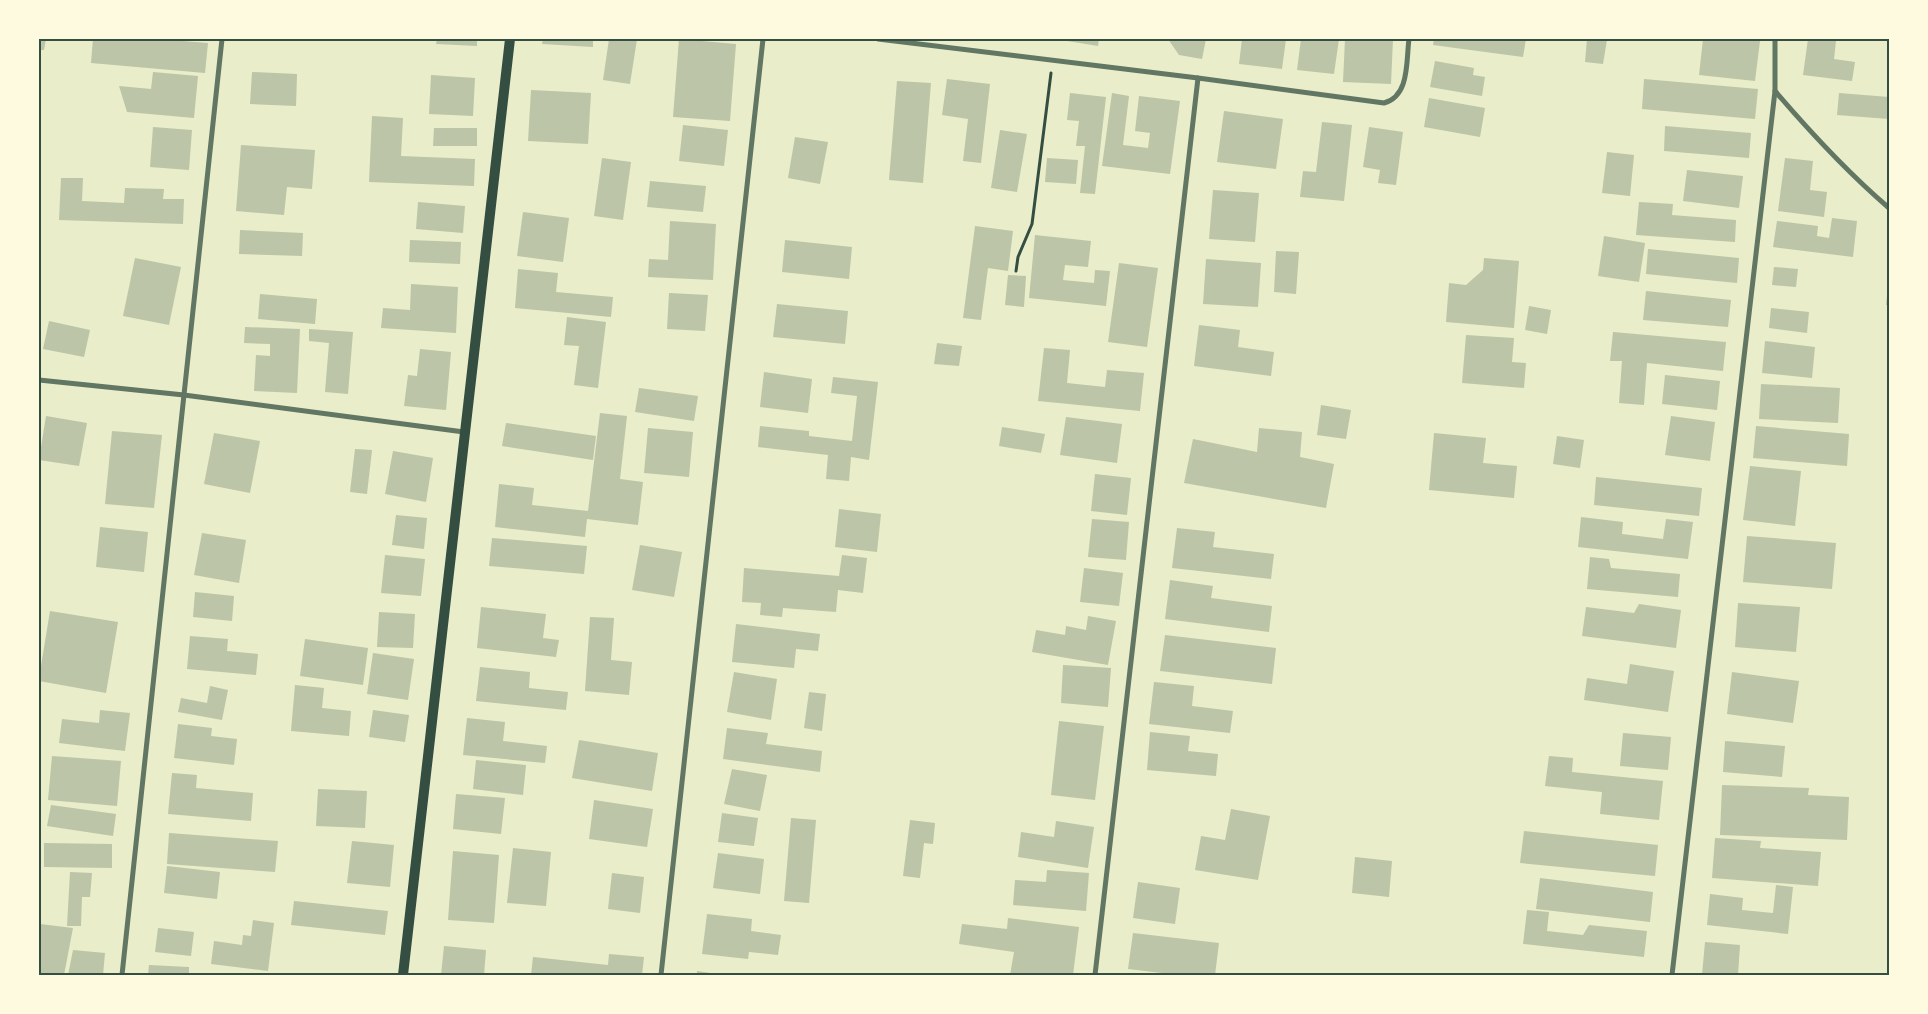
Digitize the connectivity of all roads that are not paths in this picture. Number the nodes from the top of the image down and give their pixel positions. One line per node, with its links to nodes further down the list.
1 (222, 39): 11 (street)
2 (510, 39): 12 (main road)
3 (763, 39): 15 (street)
4 (878, 39): 7 (street)
5 (1409, 39): 7 (street)
6 (1775, 39): 8 (street)
7 (1198, 78): 16 (street)
8 (1775, 91): 9 (street); 17 (street)
9 (1889, 208)
10 (39, 380): 11 (street)
11 (184, 395): 12 (street); 13 (street)
12 (464, 432): 14 (main road)
13 (122, 975)
14 (403, 975)
15 (661, 975)
16 (1095, 975)
17 (1672, 975)

